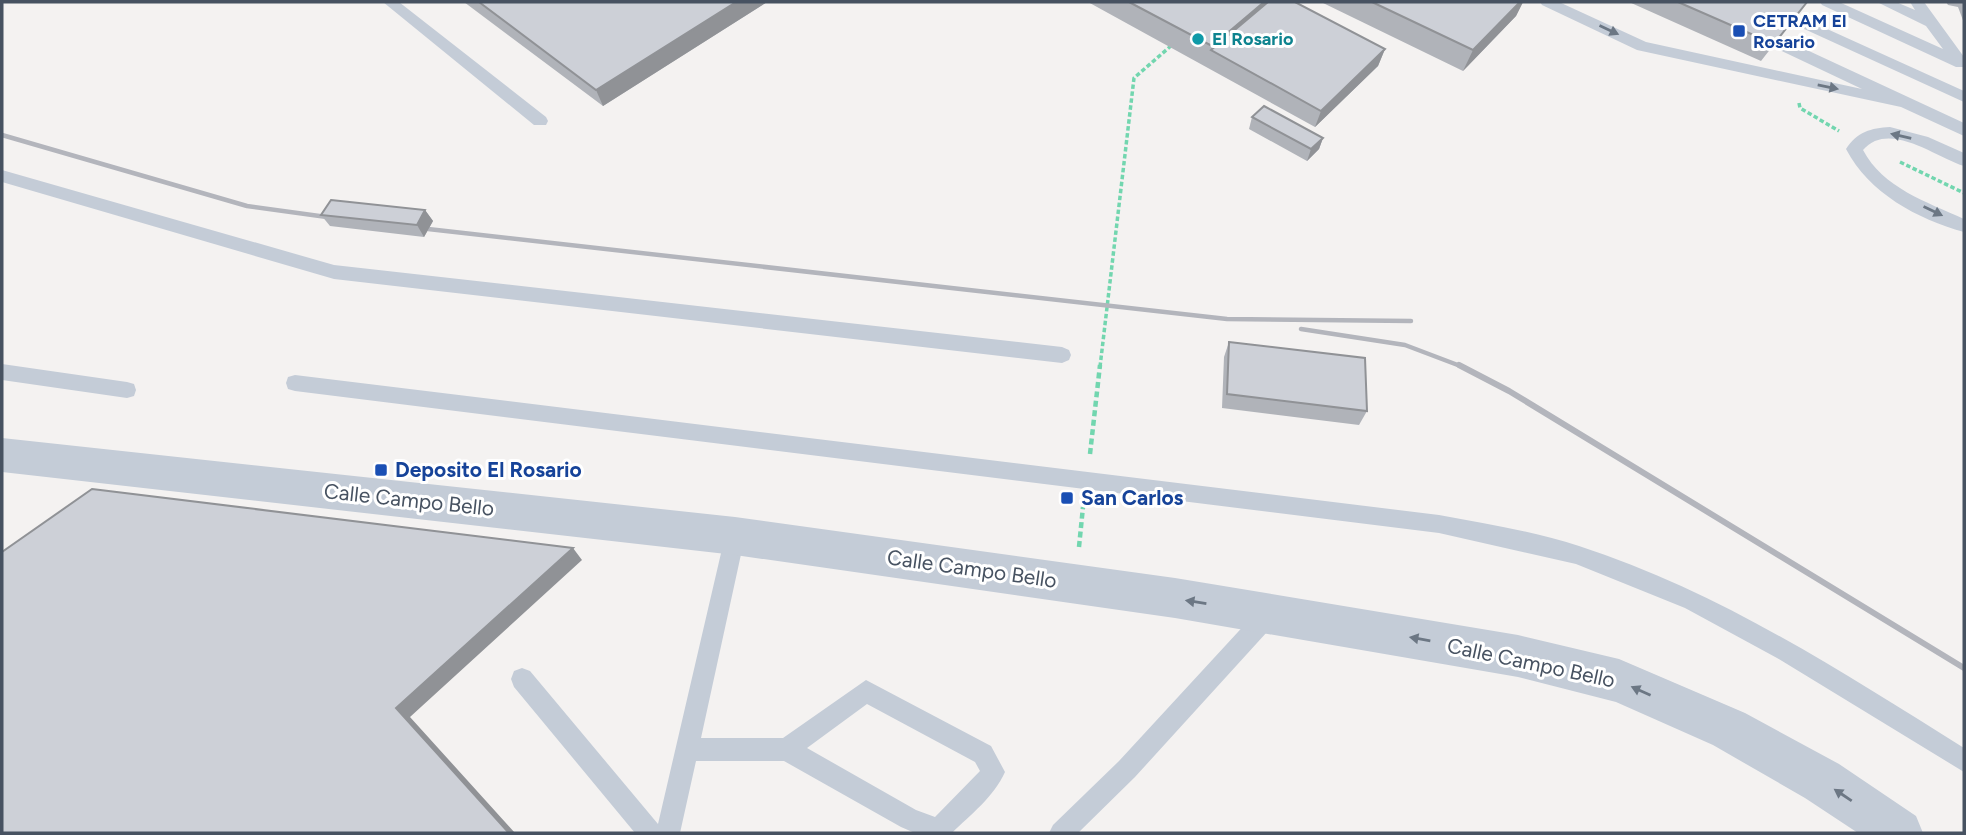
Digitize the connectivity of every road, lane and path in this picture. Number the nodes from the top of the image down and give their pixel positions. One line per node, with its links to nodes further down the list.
1 (390, 2): 13 (lane)
2 (1546, 2): 12 (lane, one-way to 12)
3 (1827, 2): 10 (lane)
4 (1884, 2): 7 (lane)
5 (1917, 2): 7 (lane)
6 (1794, 19): 11 (lane)
7 (1932, 22): 10 (lane)
8 (1181, 38): 25 (path)
9 (1776, 42): 12 (lane)
10 (1963, 66)
11 (1964, 97)
12 (1903, 102): 14 (lane)
13 (540, 121)
14 (1964, 131)
15 (1964, 160): 19 (lane, one-way to 19)
16 (2, 176): 20 (lane)
17 (1956, 189): 18 (path)
18 (1964, 193)
19 (1964, 226)
20 (1062, 355)
21 (2, 372): 23 (lane)
22 (295, 383): 33 (lane)
23 (127, 390)
24 (2, 455): 27 (street, Calle Campo Bello)
25 (1089, 460)
26 (1084, 500): 28 (path)
27 (735, 536): 29 (street, Calle Campo Bello, one-way to 27); 32 (lane)
28 (1078, 555)
29 (1269, 613): 36 (lane); 37 (street, Calle Campo Bello, one-way to 29)
30 (522, 679): 34 (lane)
31 (786, 749): 31 (lane); 32 (lane)
32 (687, 750): 35 (lane)
33 (1964, 761)
34 (650, 833)
35 (668, 833)
36 (1061, 833)
37 (1899, 833)

